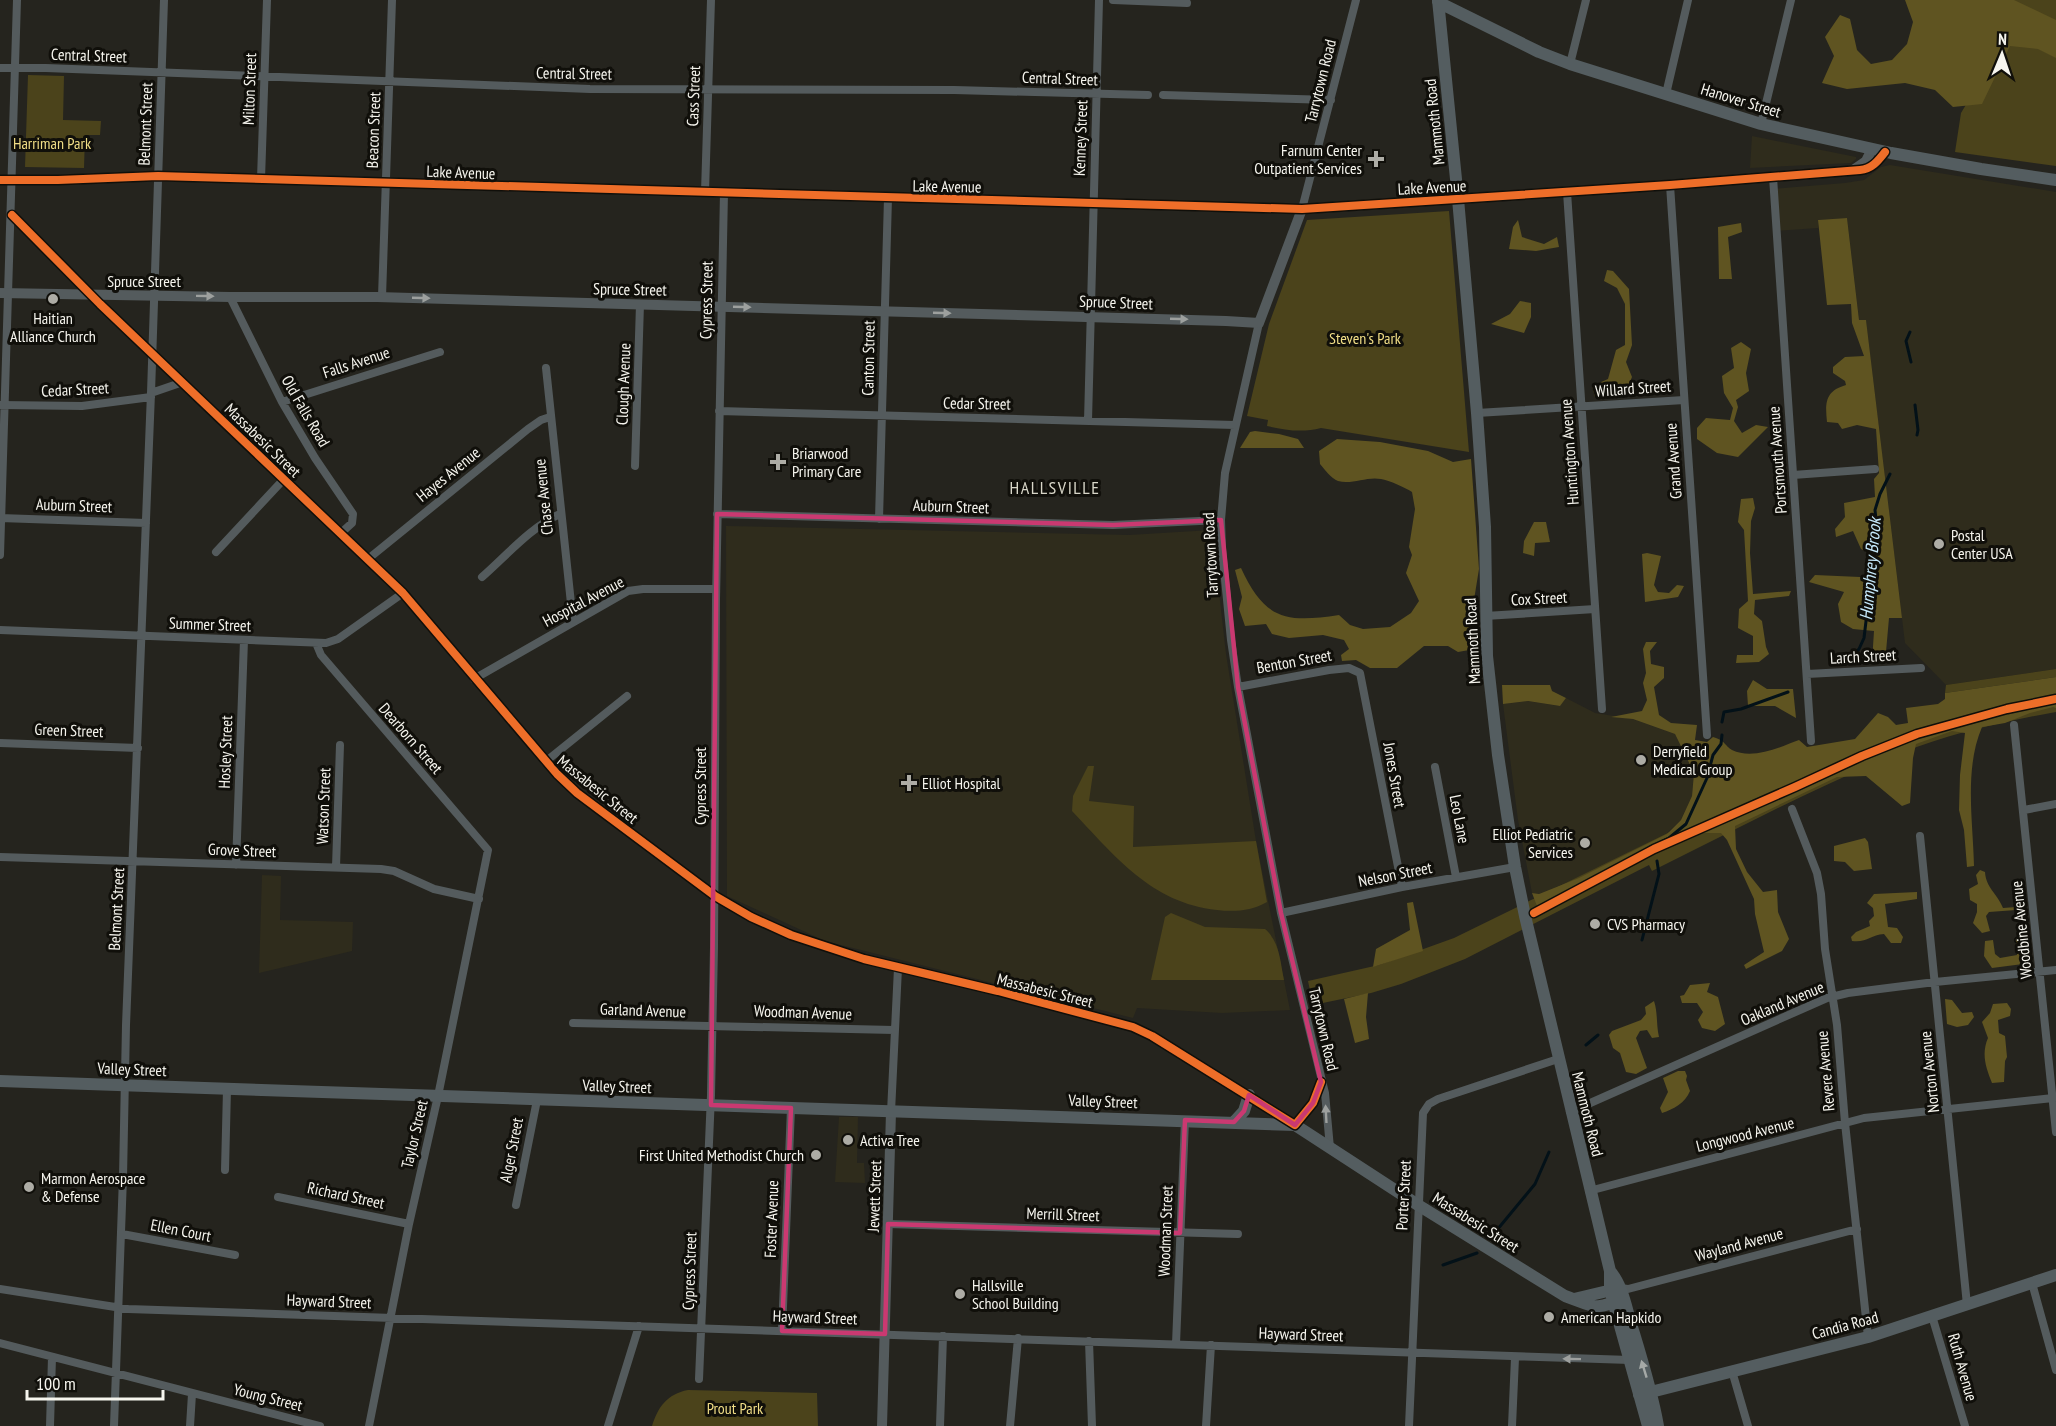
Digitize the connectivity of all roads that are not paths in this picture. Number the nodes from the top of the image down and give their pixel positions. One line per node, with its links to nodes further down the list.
1 (17, 0): 16 (street)
2 (164, 0): 17 (street, Belmont Street)
3 (267, 0): 18 (street, Milton Street)
4 (392, 0): 19 (street, Beacon Street)
5 (711, 0): 20 (street, Cass Street)
6 (1099, 0): 21 (street, Kenney Street)
7 (1113, 0): 13 (street)
8 (1356, 0): 25 (street, Tarrytown Road)
9 (1586, 0): 14 (street)
10 (1688, 0): 22 (street)
11 (1791, 0): 26 (street)
12 (1436, 1): 14 (main road, Hanover Street); 42 (main road, Mammoth Road)
13 (1187, 3)
14 (1570, 64): 22 (main road, Hanover Street)
15 (0, 68): 16 (street, Central Street)
16 (16, 68): 17 (street, Central Street); 34 (street)
17 (161, 72): 18 (street, Central Street); 30 (street, Belmont Street)
18 (264, 77): 19 (street, Central Street); 32 (street, Milton Street)
19 (389, 83): 20 (street, Central Street); 36 (street, Beacon Street)
20 (708, 89): 21 (street, Central Street); 38 (street, Cass Street)
21 (1097, 94): 23 (street, Central Street); 43 (street, Kenney Street)
22 (1666, 94): 26 (main road, Hanover Street)
23 (1148, 95)
24 (1163, 95): 25 (street)
25 (1331, 100): 44 (street, Tarrytown Road)
26 (1761, 124): 27 (main road, Hanover Street)
27 (1872, 149): 28 (main road, Hanover Street); 29 (street)
28 (1885, 152): 29 (street, Lake Avenue); 35 (main road, Hanover Street)
29 (1852, 171): 31 (street, Lake Avenue)
30 (158, 176): 32 (street, Lake Avenue); 34 (street, Lake Avenue); 47 (street, Belmont Street)
31 (1773, 177): 37 (street, Lake Avenue); 73 (street, Portsmouth Avenue)
32 (261, 179): 36 (street, Lake Avenue)
33 (0, 180): 34 (street, Lake Avenue)
34 (13, 180): 45 (street)
35 (2056, 180)
36 (386, 183): 38 (street, Lake Avenue); 50 (street, Beacon Street)
37 (1670, 185): 40 (street, Lake Avenue); 61 (street, Grand Avenue)
38 (705, 192): 39 (street, Lake Avenue)
39 (724, 192): 41 (street, Lake Avenue); 52 (street, Cypress Street)
40 (1567, 192): 42 (street, Lake Avenue); 64 (street, Huntington Avenue)
41 (888, 198): 43 (street, Lake Avenue); 53 (street, Canton Street)
42 (1458, 199): 44 (street, Lake Avenue); 66 (main road, Mammoth Road)
43 (1093, 203): 44 (street, Lake Avenue); 54 (street, Kenney Street)
44 (1302, 209): 55 (street, Tarrytown Road)
45 (12, 215): 46 (street); 48 (street, Massabesic Street)
46 (5, 293): 48 (street, Spruce Street); 63 (street)
47 (154, 295): 48 (street, Spruce Street); 49 (street, Spruce Street, one-way to 49); 57 (street, Belmont Street)
48 (91, 296): 57 (street, Massabesic Street)
49 (230, 297): 50 (street, Spruce Street); 62 (street, Old Falls Road)
50 (381, 297): 51 (street, Spruce Street, one-way to 51)
51 (640, 304): 52 (street, Spruce Street); 71 (street, Clough Avenue)
52 (722, 306): 53 (street, Spruce Street, one-way to 53); 65 (street, Cypress Street)
53 (884, 311): 54 (street, Spruce Street, one-way to 54); 67 (street, Canton Street)
54 (1091, 317): 55 (street, Spruce Street, one-way to 55); 69 (street, Kenney Street)
55 (1259, 323): 70 (street, Tarrytown Road)
56 (440, 352): 62 (street, Falls Avenue)
57 (152, 354): 59 (street, Massabesic Street); 60 (street, Belmont Street)
58 (546, 368): 68 (street, Chase Avenue)
59 (183, 382): 60 (street); 74 (street, Massabesic Street)
60 (151, 395): 63 (street, Cedar Street); 80 (street, Belmont Street)
61 (1684, 400): 64 (street, Willard Street); 103 (street, Grand Avenue)
62 (282, 402): 81 (street, Old Falls Road)
63 (3, 405): 77 (street)
64 (1581, 406): 66 (street, Willard Street); 88 (street, Huntington Avenue)
65 (719, 411): 67 (street, Cedar Street); 76 (street, Cypress Street)
66 (1477, 413): 89 (main road, Mammoth Road)
67 (882, 415): 69 (street, Cedar Street); 78 (street, Canton Street)
68 (550, 417): 75 (street, Chase Avenue); 84 (street, Hayes Avenue)
69 (1088, 421): 70 (street, Cedar Street)
70 (1235, 425): 79 (street, Tarrytown Road)
71 (635, 466)
72 (1875, 469): 73 (street)
73 (1793, 475): 97 (street, Portsmouth Avenue)
74 (284, 479): 81 (street, Massabesic Street); 82 (street)
75 (560, 514): 85 (street); 90 (street, Chase Avenue)
76 (717, 514): 78 (street, Auburn Street); 86 (street, Cypress Street)
77 (1, 518): 80 (street, Auburn Street); 83 (street)
78 (879, 519): 79 (street, Auburn Street)
79 (1221, 520): 99 (street, Tarrytown Road)
80 (146, 523): 92 (street, Belmont Street)
81 (341, 533): 84 (street, Massabesic Street)
82 (216, 552)
83 (0, 555)
84 (368, 559): 87 (street, Massabesic Street)
85 (482, 577)
86 (716, 589): 90 (street, Hospital Avenue); 122 (street, Cypress Street)
87 (403, 593): 94 (street, Summer Street); 98 (street, Massabesic Street)
88 (1595, 609): 89 (street, Cox Street); 101 (street, Huntington Avenue)
89 (1485, 616): 119 (main road, Mammoth Road)
90 (573, 622): 98 (street, Hospital Avenue)
91 (0, 630): 92 (street, Summer Street)
92 (142, 636): 93 (street, Summer Street); 107 (street, Belmont Street)
93 (244, 640): 94 (street, Summer Street); 117 (street, Hosley Street)
94 (316, 643): 114 (street, Dearborn Street)
95 (1922, 668): 97 (street, Larch Street)
96 (1355, 670): 99 (street, Benton Street); 121 (street, Jones Street)
97 (1807, 674): 104 (street, Portsmouth Avenue)
98 (474, 679): 108 (street, Massabesic Street)
99 (1238, 687): 124 (street, Tarrytown Road)
100 (627, 696): 108 (street)
101 (1602, 710)
102 (2014, 725): 112 (street, Woodbine Avenue)
103 (1707, 735)
104 (1811, 741)
105 (0, 743): 107 (street, Green Street)
106 (340, 745): 118 (street, Watson Street)
107 (138, 748): 116 (street, Belmont Street)
108 (545, 762): 122 (street, Massabesic Street)
109 (1435, 767): 120 (street, Leo Lane)
110 (2056, 804): 112 (street)
111 (1792, 809): 129 (street, Revere Avenue)
112 (2024, 810): 127 (street, Woodbine Avenue)
113 (1920, 836): 128 (street, Norton Avenue)
114 (488, 850): 123 (street, Taylor Street)
115 (0, 856): 116 (street, Grove Street)
116 (133, 861): 117 (street, Grove Street); 136 (street, Belmont Street)
117 (236, 865): 118 (street, Grove Street)
118 (336, 867): 123 (street, Grove Street)
119 (1515, 867): 120 (street, Nelson Street); 133 (main road, Mammoth Road)
120 (1456, 877): 121 (street, Nelson Street)
121 (1402, 887): 124 (street, Nelson Street)
122 (715, 896): 125 (street, Massabesic Street); 131 (street, Cypress Street)
123 (479, 899): 139 (street, Taylor Street)
124 (1281, 913): 135 (street, Tarrytown Road)
125 (898, 968): 132 (street, Jewett Street); 138 (street, Massabesic Street)
126 (2056, 970): 127 (street, Oakland Avenue)
127 (2040, 972): 128 (street, Oakland Avenue); 140 (street, Woodbine Avenue)
128 (1935, 982): 129 (street, Oakland Avenue); 144 (street, Norton Avenue)
129 (1833, 997): 146 (street, Oakland Avenue); 149 (street, Revere Avenue)
130 (573, 1023): 131 (street, Garland Avenue)
131 (712, 1028): 132 (street, Woodman Avenue); 142 (street, Cypress Street)
132 (894, 1030): 145 (street, Jewett Street)
133 (1558, 1059): 146 (main road, Mammoth Road); 157 (street, Porter Street)
134 (0, 1081): 136 (main road, Valley Street)
135 (1321, 1082): 150 (street, Tarrytown Road); 152 (street, Tarrytown Road, one-way to 135)
136 (126, 1085): 137 (main road, Valley Street); 162 (street, Belmont Street)
137 (227, 1089): 139 (main road, Valley Street); 153 (street)
138 (1249, 1095): 148 (main road); 150 (street, Massabesic Street)
139 (438, 1096): 141 (main road, Valley Street); 158 (street, Taylor Street)
140 (2053, 1098): 144 (street, Longwood Avenue); 151 (street, Woodbine Avenue)
141 (537, 1100): 142 (main road, Valley Street); 156 (street, Alger Street)
142 (711, 1105): 143 (main road, Valley Street); 174 (street, Cypress Street)
143 (791, 1108): 145 (main road, Valley Street); 175 (street, Foster Avenue)
144 (1947, 1109): 149 (street, Longwood Avenue); 169 (street, Norton Avenue)
145 (891, 1112): 147 (main road, Valley Street); 159 (street, Jewett Street)
146 (1570, 1112): 154 (main road, Mammoth Road)
147 (1185, 1120): 148 (main road, Valley Street); 161 (street, Woodman Street)
148 (1234, 1122): 150 (main road, Valley Street)
149 (1845, 1123): 154 (street, Longwood Avenue); 160 (street, Revere Avenue)
150 (1295, 1125): 152 (main road, Massabesic Street)
151 (2056, 1132)
152 (1330, 1148): 157 (main road, Massabesic Street)
153 (225, 1170)
154 (1589, 1191): 168 (main road, Mammoth Road)
155 (278, 1197): 158 (street, Richard Street)
156 (516, 1205)
157 (1418, 1205): 168 (main road, Massabesic Street); 184 (street, Porter Street)
158 (409, 1224): 172 (street, Taylor Street)
159 (888, 1224): 161 (street, Merrill Street); 176 (street, Jewett Street)
160 (1857, 1229): 168 (street, Wayland Avenue); 178 (street, Revere Avenue)
161 (1180, 1233): 163 (street, Merrill Street); 182 (street, Woodman Street)
162 (122, 1234): 164 (street, Ellen Court); 170 (street, Belmont Street)
163 (1238, 1234)
164 (235, 1255)
165 (2056, 1275): 166 (main road, Candia Road)
166 (2032, 1283): 169 (main road, Candia Road); 188 (street)
167 (0, 1289): 170 (street, Hayward Street)
168 (1619, 1294): 187 (main road, Mammoth Road); 193 (main road, Mammoth Road, one-way to 168)
169 (1967, 1305): 171 (main road, Candia Road)
170 (119, 1308): 172 (street, Hayward Street); 190 (street, Belmont Street)
171 (1932, 1317): 178 (main road, Candia Road); 195 (street, Ruth Avenue)
172 (390, 1319): 173 (street, Hayward Street); 200 (street, Taylor Street)
173 (639, 1326): 174 (street, Hayward Street); 201 (street)
174 (702, 1328): 175 (street, Hayward Street); 191 (street, Cypress Street)
175 (782, 1330): 176 (street, Hayward Street)
176 (885, 1334): 177 (street, Hayward Street); 202 (street, Jewett Street)
177 (943, 1336): 179 (street, Hayward Street); 203 (street)
178 (1868, 1337): 189 (main road, Candia Road)
179 (1018, 1338): 180 (street, Hayward Street); 204 (street)
180 (1089, 1341): 182 (street, Hayward Street); 205 (street)
181 (0, 1343): 185 (street, Young Street)
182 (1176, 1344): 183 (street, Hayward Street)
183 (1211, 1345): 184 (street, Hayward Street); 206 (street)
184 (1412, 1353): 186 (street, Hayward Street); 207 (street, Porter Street)
185 (52, 1357): 190 (street, Young Street); 196 (street)
186 (1515, 1358): 187 (street, Hayward Street, one-way to 186); 208 (street)
187 (1630, 1360): 193 (main road, Mammoth Road)
188 (2056, 1370)
189 (1732, 1371): 193 (main road, Candia Road); 211 (street)
190 (116, 1374): 192 (street, Young Street); 197 (street, Belmont Street)
191 (699, 1379)
192 (192, 1394): 194 (street, Young Street); 198 (street)
193 (1645, 1394): 209 (main road, Mammoth Road); 210 (main road, Mammoth Road)
194 (290, 1422): 199 (street, Young Street)
195 (1961, 1425)
196 (50, 1426)
197 (114, 1426)
198 (190, 1426)
199 (320, 1426)
200 (369, 1426)
201 (608, 1426)
202 (882, 1426)
203 (940, 1426)
204 (1010, 1426)
205 (1092, 1426)
206 (1206, 1426)
207 (1409, 1426)
208 (1512, 1426)
209 (1648, 1426)
210 (1658, 1426)
211 (1748, 1426)

